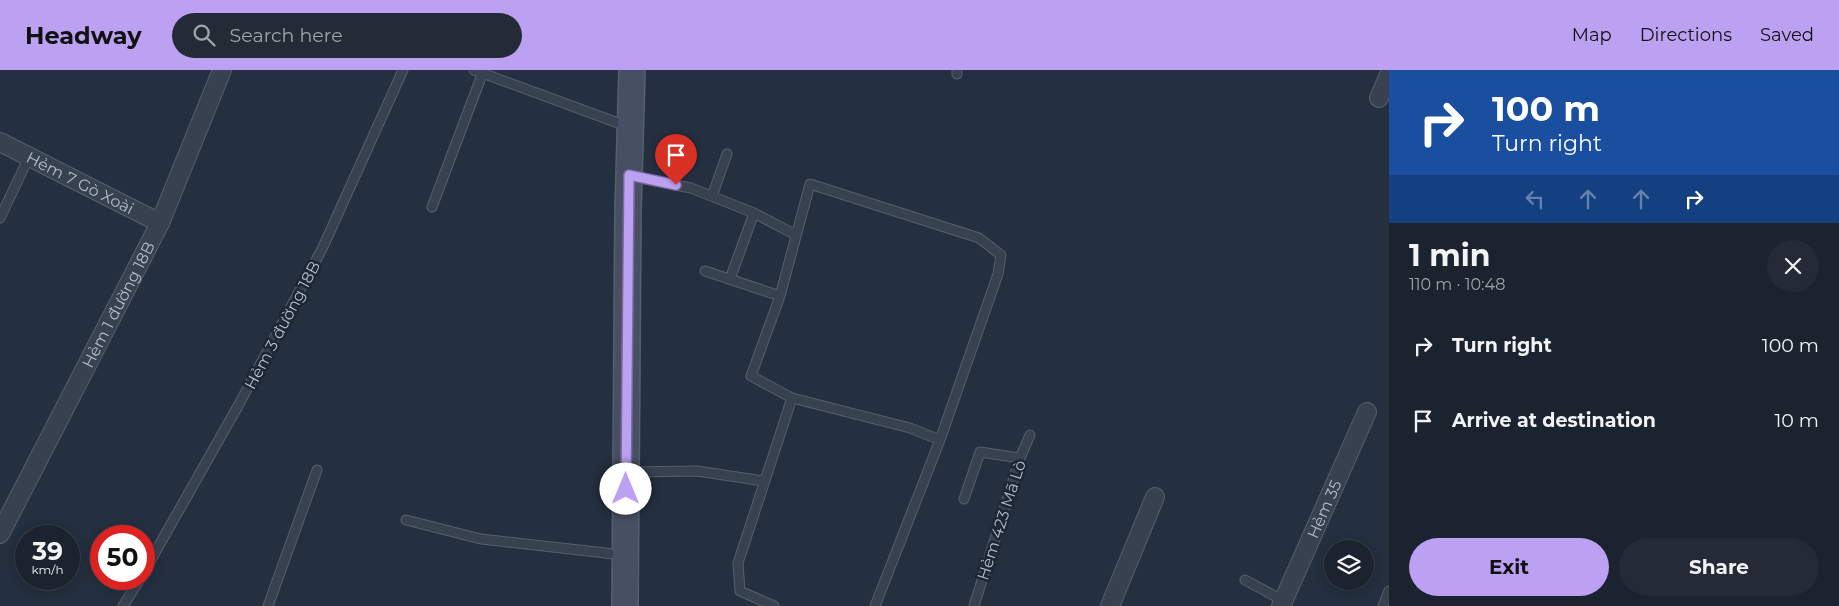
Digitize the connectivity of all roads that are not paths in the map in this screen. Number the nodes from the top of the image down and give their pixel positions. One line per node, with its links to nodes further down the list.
1 (222, 70): 16 (street, Hẻm 1 đường 18B)
2 (402, 70): 33 (lane, Hẻm 3 đường 18B)
3 (632, 70): 7 (main road)
4 (479, 71): 7 (lane); 13 (lane)
5 (1389, 75): 6 (street)
6 (1380, 98)
7 (629, 127): 11 (main road)
8 (0, 142): 10 (street, Hẻm 7 Gò Xoài)
9 (727, 154): 12 (lane)
10 (29, 157): 15 (lane); 16 (street, Hẻm 7 Gò Xoài)
11 (629, 175): 12 (lane); 27 (main road)
12 (712, 196): 14 (lane)
13 (432, 207)
14 (754, 213): 17 (lane); 19 (lane)
15 (0, 218)
16 (160, 223): 32 (street, Hẻm 1 đường 18B)
17 (796, 234): 20 (lane); 24 (lane)
18 (705, 271): 19 (lane)
19 (730, 280): 20 (lane)
20 (780, 296): 21 (lane)
21 (792, 398): 24 (lane); 28 (lane)
22 (1367, 412): 38 (street, Hẻm 35)
23 (1030, 435): 25 (lane, Hẻm 423 Mã Lò)
24 (940, 440): 43 (lane)
25 (1020, 458): 30 (lane); 44 (lane, Hẻm 423 Mã Lò)
26 (317, 470): 40 (lane)
27 (626, 472): 28 (lane); 34 (main road)
28 (764, 481): 42 (lane)
29 (1155, 497): 45 (street)
30 (964, 499)
31 (406, 520): 34 (lane)
32 (0, 534)
33 (155, 552)
34 (625, 556): 41 (main road)
35 (1245, 580): 38 (lane)
36 (133, 590): 39 (lane)
37 (1389, 591): 46 (lane)
38 (1282, 603)
39 (123, 606)
40 (268, 606)
41 (625, 606)
42 (774, 606)
43 (875, 606)
44 (974, 606)
45 (1110, 606)
46 (1383, 606)

